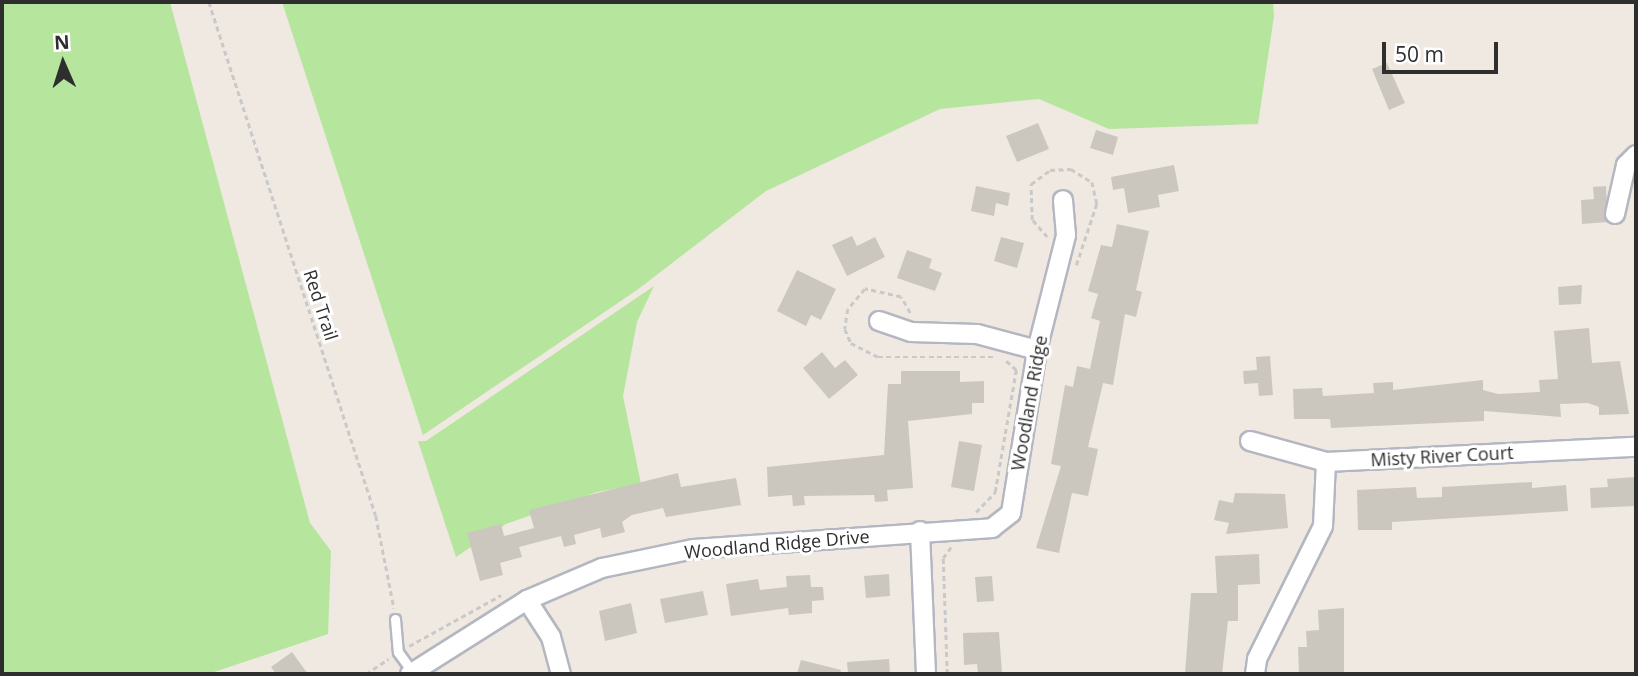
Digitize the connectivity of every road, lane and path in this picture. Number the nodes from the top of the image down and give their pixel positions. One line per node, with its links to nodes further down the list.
1 (209, 2): 17 (path, Red Trail)
2 (1636, 155): 4 (street)
3 (1063, 200): 9 (street, Woodland Ridge)
4 (1615, 214)
5 (1046, 251): 6 (path)
6 (1074, 272)
7 (917, 317): 13 (path)
8 (878, 321): 9 (street)
9 (1037, 350): 14 (street, Woodland Ridge)
10 (1250, 441): 12 (street, Misty River Court)
11 (1636, 446): 12 (street, Misty River Court)
12 (1326, 462): 24 (street)
13 (973, 513)
14 (920, 531): 16 (street, Woodland Ridge Drive); 22 (street)
15 (959, 547): 23 (path)
16 (519, 595): 18 (path); 19 (street, Woodland Ridge Drive); 21 (street)
17 (395, 619): 18 (lane)
18 (398, 652): 19 (lane); 20 (path)
19 (412, 673)
20 (366, 674)
21 (561, 674)
22 (926, 674)
23 (947, 674)
24 (1255, 674)

